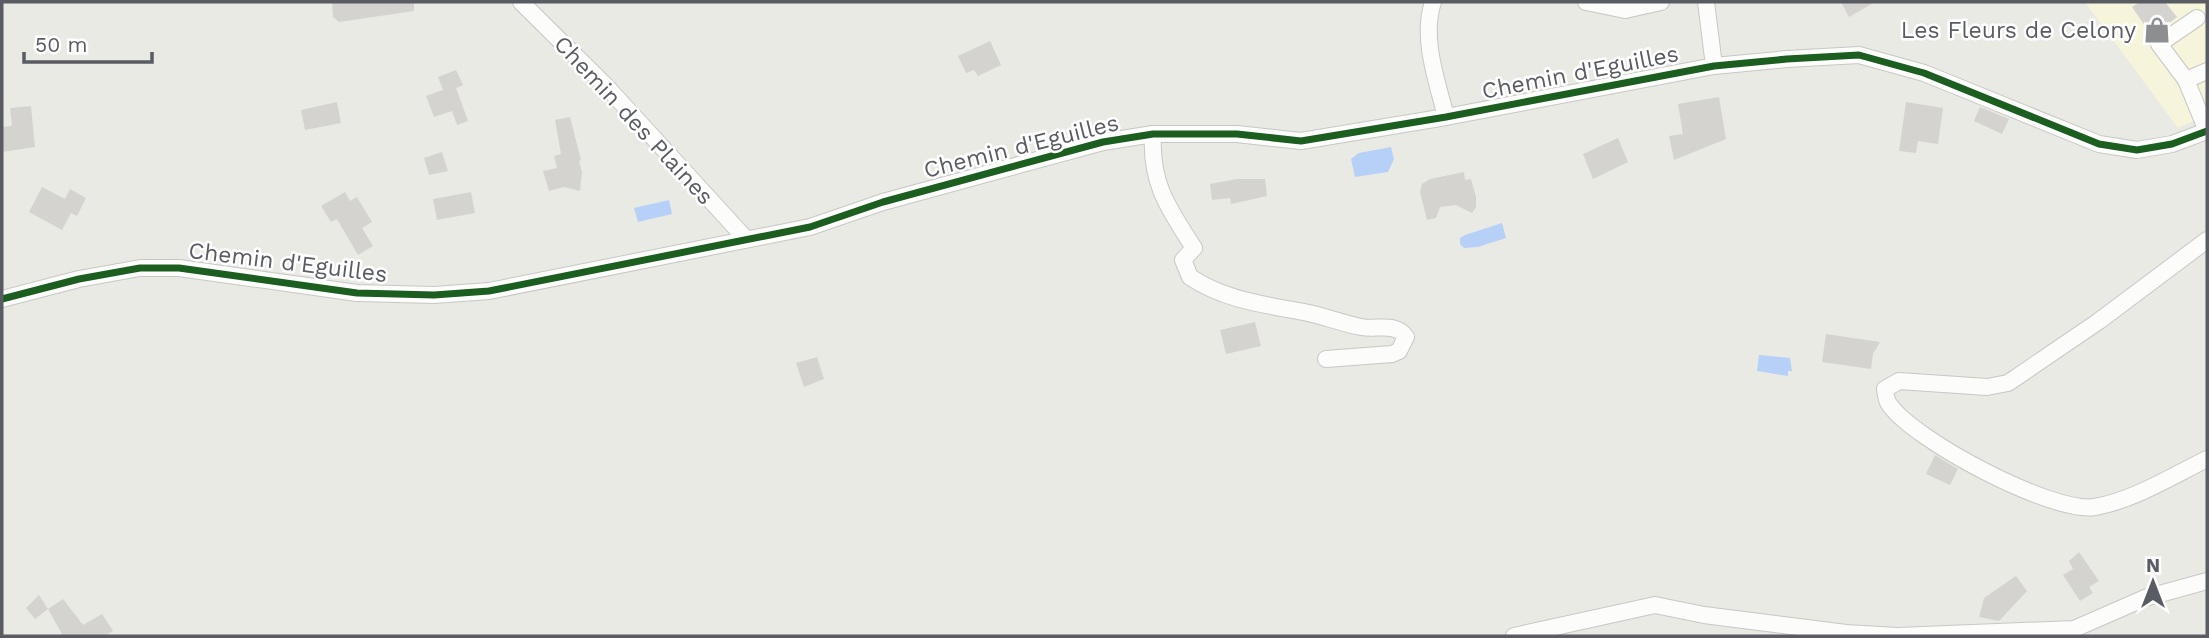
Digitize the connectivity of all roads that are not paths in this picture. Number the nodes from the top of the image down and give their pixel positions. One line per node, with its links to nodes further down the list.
1 (522, 2): 13 (street, Chemin des Plaines)
2 (1433, 2): 10 (street)
3 (1586, 2): 4 (street)
4 (1661, 2)
5 (1706, 2): 7 (street)
6 (2197, 18): 9 (street)
7 (1714, 66): 10 (street, Chemin d'Eguilles); 11 (street, Chemin d'Eguilles)
8 (2207, 71): 9 (street)
9 (2186, 80): 11 (street)
10 (1446, 117): 12 (street, Chemin d'Eguilles)
11 (2207, 131)
12 (1153, 134): 13 (street, Chemin d'Eguilles); 16 (street)
13 (746, 239): 15 (street, Chemin d'Eguilles)
14 (2207, 240): 17 (street)
15 (2, 299)
16 (1326, 359)
17 (2207, 459)
18 (2207, 581): 19 (street)
19 (1981, 635): 22 (street)
20 (1514, 636): 21 (street)
21 (1897, 636): 22 (street)
22 (1947, 636)

